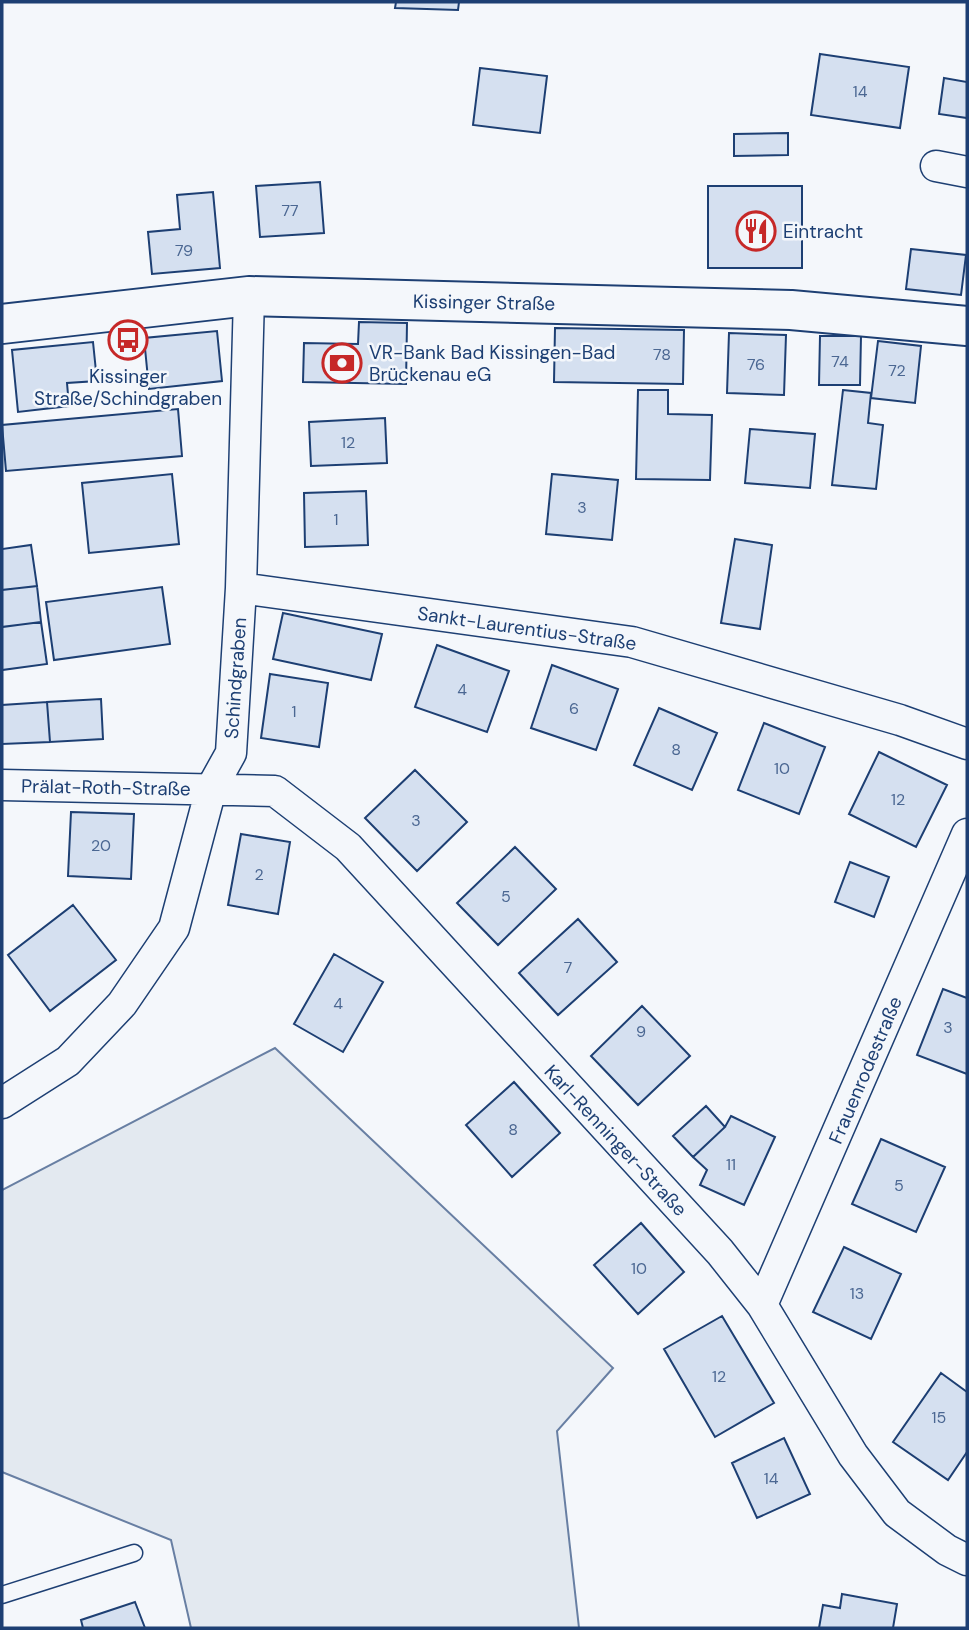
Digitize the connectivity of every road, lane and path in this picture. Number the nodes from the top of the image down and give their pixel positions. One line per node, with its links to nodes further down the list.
1 (936, 166): 2 (street)
2 (967, 172)
3 (248, 296): 4 (street, Kissinger Straße); 5 (street, Kissinger Straße); 6 (street, Schindgraben)
4 (2, 324)
5 (967, 327)
6 (241, 588): 7 (street, Sankt-Laurentius-Straße); 9 (street, Schindgraben)
7 (967, 744)
8 (2, 785): 9 (street, Prälat-Roth-Straße)
9 (211, 789): 11 (street, Schindgraben); 12 (street, Karl-Renninger-Straße)
10 (967, 834): 12 (street, Frauenrodestraße)
11 (2, 1104)
12 (762, 1305): 14 (street, Karl-Renninger-Straße)
13 (134, 1553): 15 (lane)
14 (967, 1560)
15 (2, 1595)

